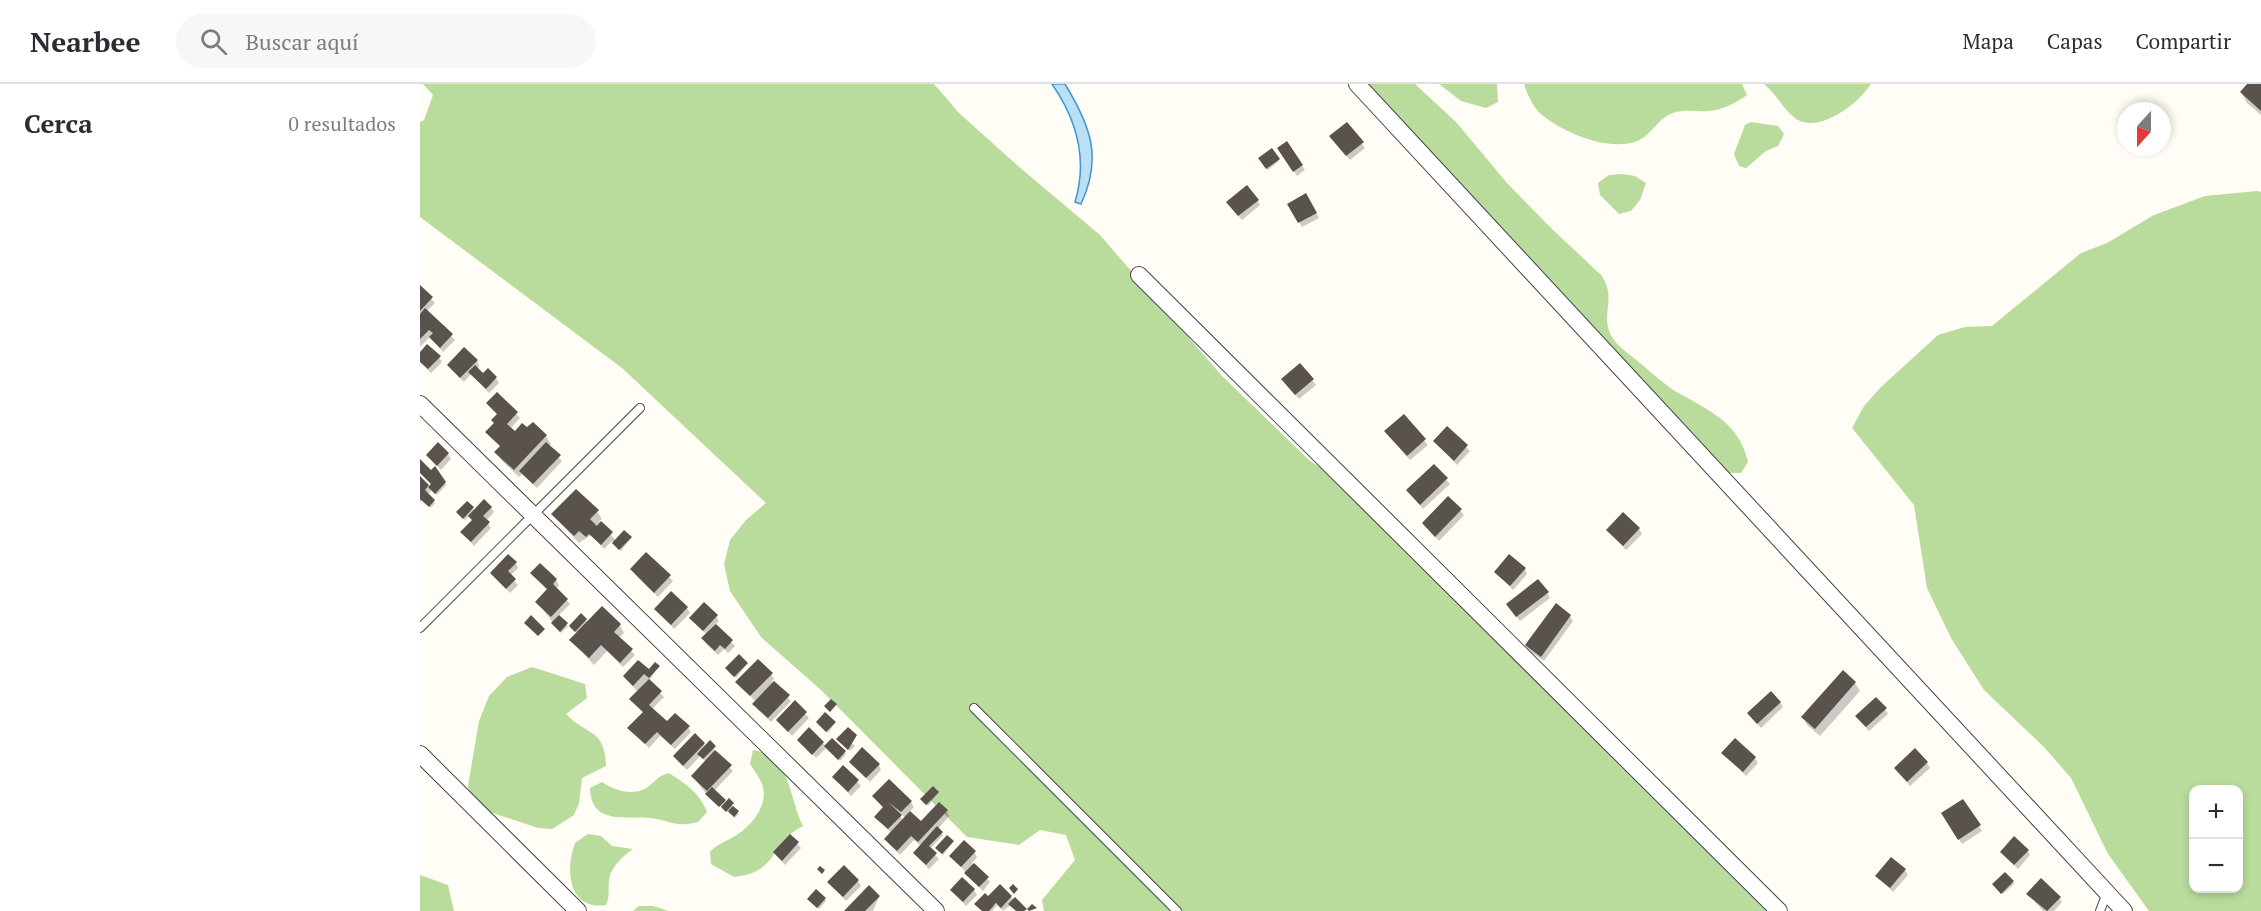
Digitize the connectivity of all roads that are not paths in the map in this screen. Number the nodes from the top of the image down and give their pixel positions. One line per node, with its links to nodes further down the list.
1 (1357, 84): 9 (street)
2 (1139, 275): 13 (street)
3 (420, 404): 5 (street)
4 (640, 408): 5 (lane)
5 (533, 515): 6 (lane); 11 (street)
6 (420, 628)
7 (974, 708): 12 (lane)
8 (420, 754): 10 (street)
9 (2107, 893): 14 (lane); 15 (street)
10 (578, 911)
11 (936, 911)
12 (1177, 911)
13 (1779, 911)
14 (2100, 911)
15 (2124, 911)

